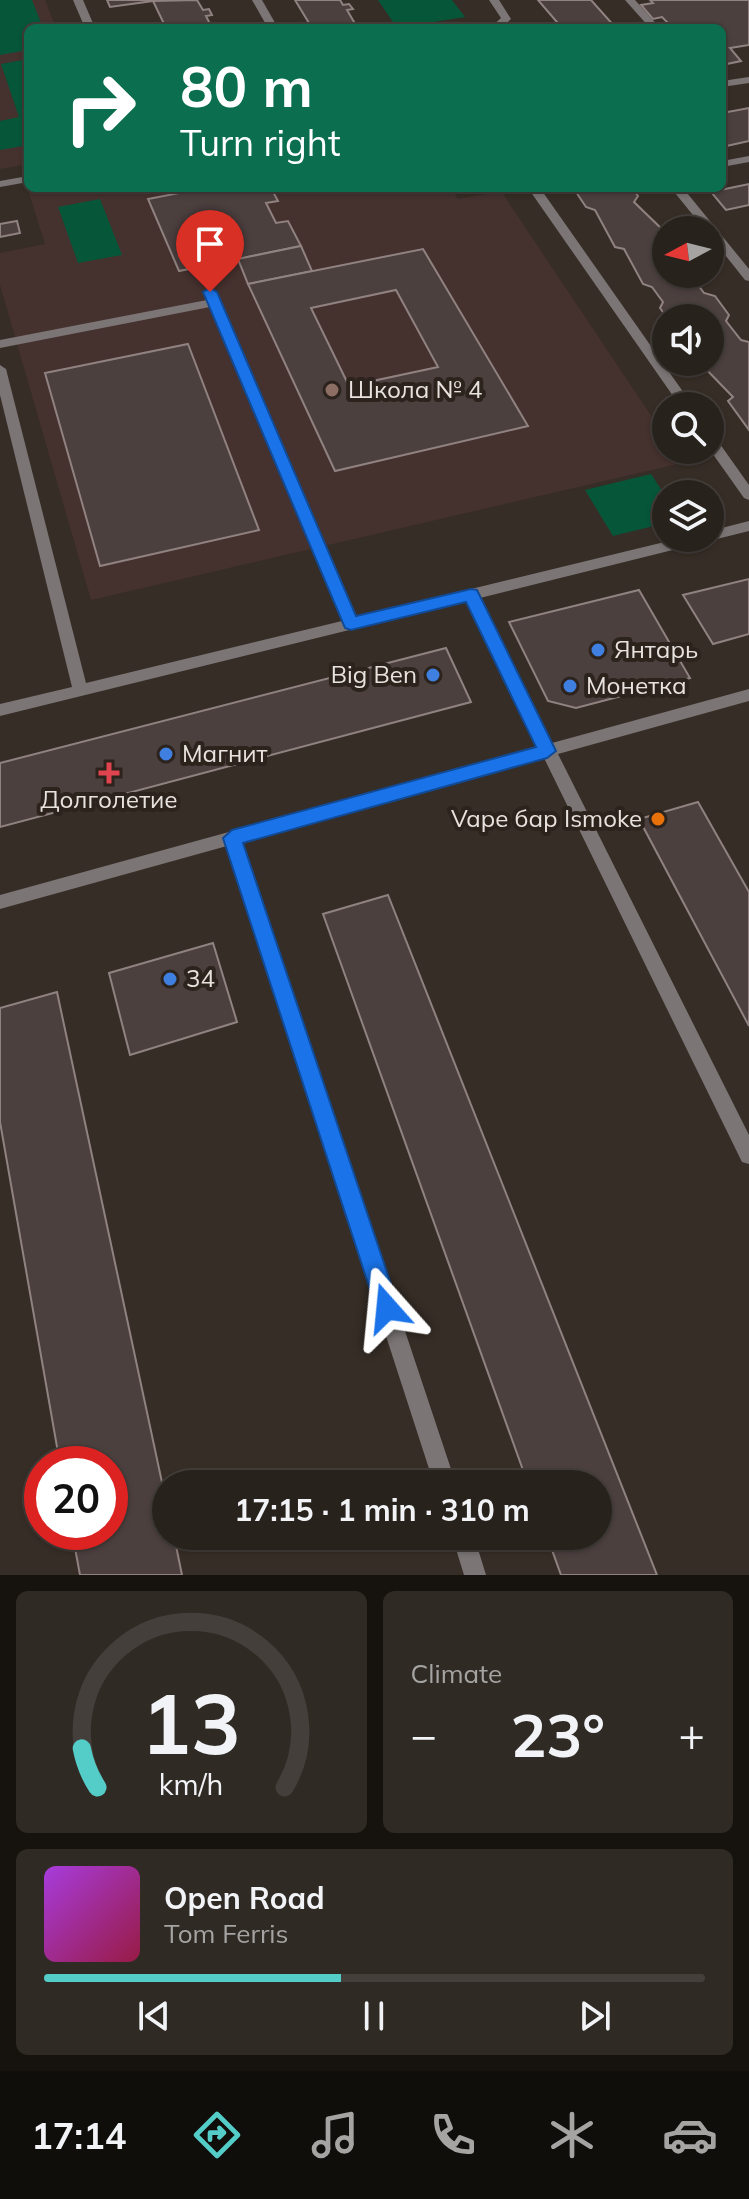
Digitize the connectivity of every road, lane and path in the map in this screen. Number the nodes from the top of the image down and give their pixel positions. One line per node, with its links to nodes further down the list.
1 (78, 0): 5 (lane)
2 (257, 0): 6 (lane)
3 (494, 0): 7 (lane)
4 (630, 0): 8 (lane)
5 (88, 24)
6 (271, 24)
7 (500, 24)
8 (651, 24)
9 (749, 80): 10 (lane)
10 (726, 83)
11 (749, 159): 12 (lane)
12 (726, 163)
13 (24, 180): 14 (lane)
14 (0, 184)
15 (537, 192): 20 (lane)
16 (680, 192): 17 (lane)
17 (749, 277)
18 (0, 344): 27 (lane)
19 (0, 369): 28 (lane)
20 (677, 392)
21 (724, 460): 22 (lane)
22 (749, 495)
23 (749, 526): 24 (lane)
24 (724, 532)
25 (652, 550): 26 (lane)
26 (471, 595): 27 (lane); 31 (lane)
27 (351, 624): 28 (lane)
28 (80, 690): 30 (lane)
29 (749, 695): 31 (lane)
30 (0, 710)
31 (547, 751): 32 (lane); 34 (lane)
32 (232, 838): 33 (lane); 35 (lane)
33 (0, 902)
34 (749, 1155)
35 (440, 1470)
36 (467, 1550): 37 (lane)
37 (475, 1575)

